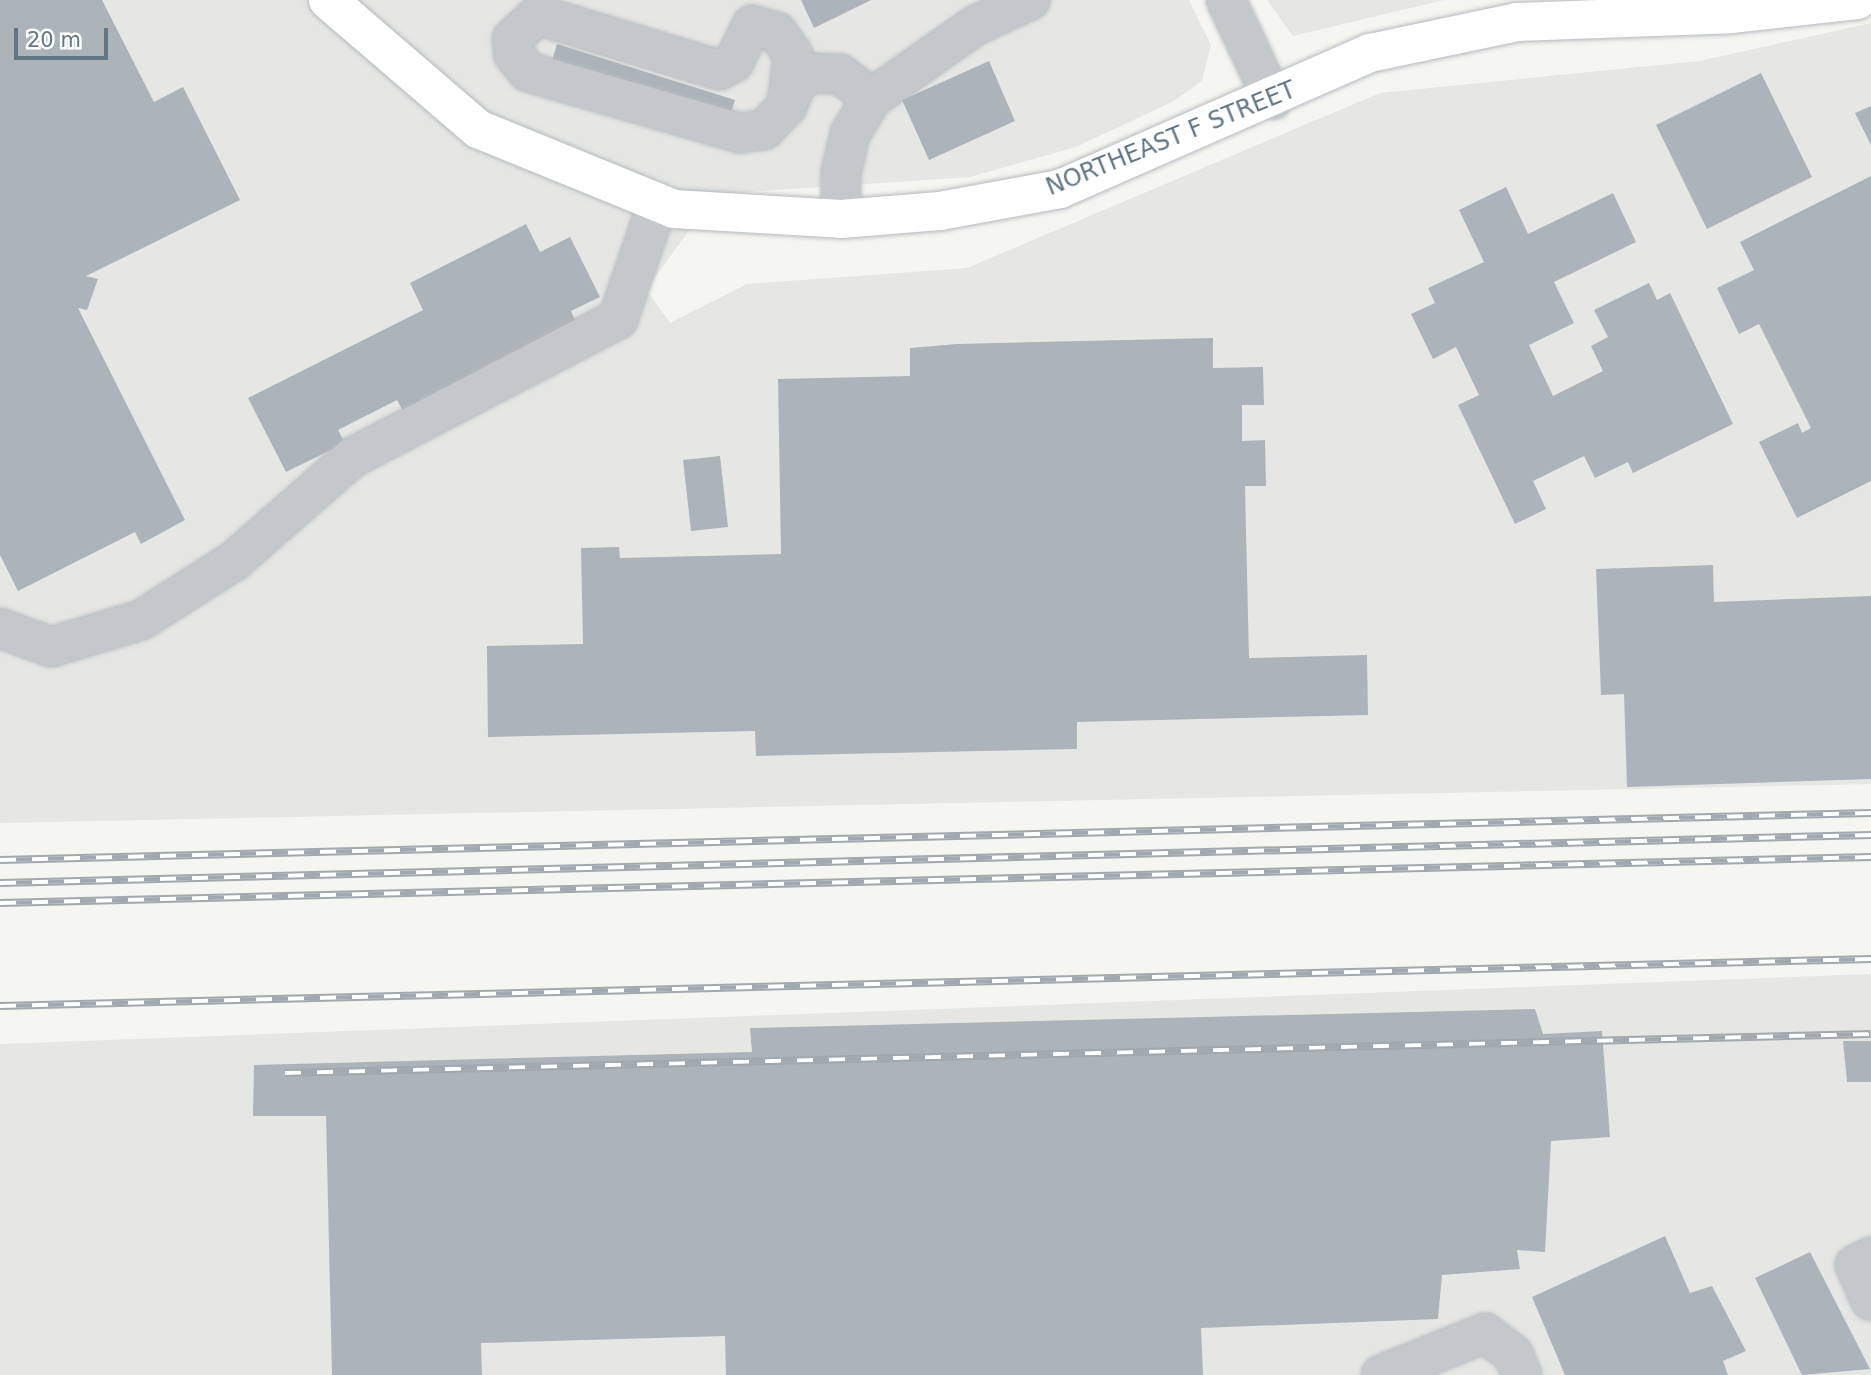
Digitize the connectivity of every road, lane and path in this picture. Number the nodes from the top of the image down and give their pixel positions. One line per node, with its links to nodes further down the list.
1 (328, 0): 9 (main road, NORTHEAST F STREET)
2 (1030, 0): 6 (street)
3 (1226, 0): 7 (street)
4 (1857, 0): 7 (main road, NORTHEAST F STREET)
5 (543, 8): 8 (street); 8 (street)
6 (872, 98): 8 (street); 10 (street)
7 (1273, 100): 10 (main road, NORTHEAST F STREET)
8 (787, 106)
9 (658, 203): 10 (main road, NORTHEAST F STREET); 11 (street)
10 (841, 219)
11 (0, 628)
12 (1871, 1257): 13 (street)
13 (1871, 1301)
14 (1381, 1375): 15 (street)
15 (1522, 1375)

